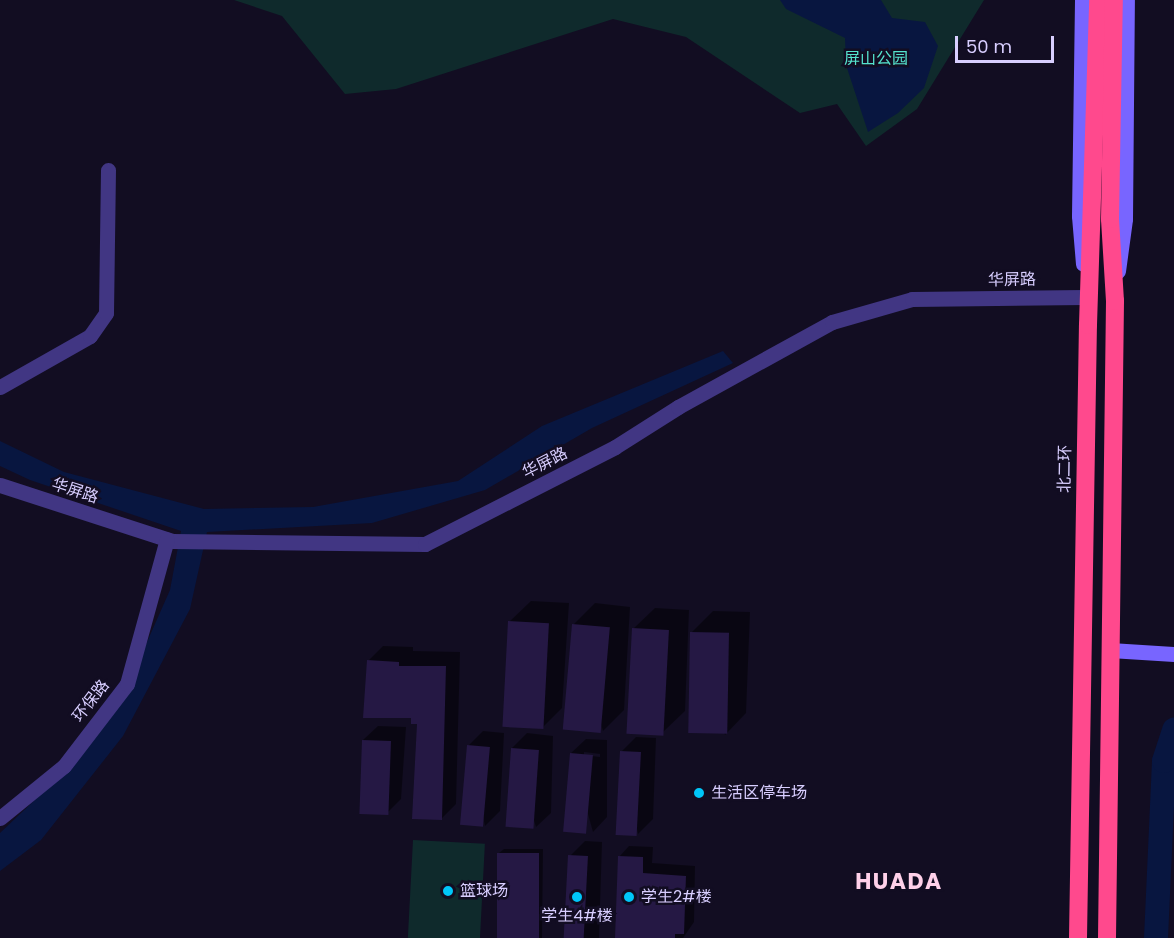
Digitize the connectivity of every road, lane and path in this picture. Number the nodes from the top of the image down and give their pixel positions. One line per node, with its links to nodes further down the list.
1 (1082, 0): 7 (main road)
2 (1098, 0): 6 (highway, 北二环)
3 (1114, 0): 6 (highway, 北二环)
4 (1127, 0): 8 (main road)
5 (108, 170): 10 (street)
6 (1102, 218): 8 (highway, 北二环); 9 (highway, 北二环)
7 (1085, 297): 9 (main road); 12 (street, 华屏路)
8 (1115, 301): 13 (highway, 北二环)
9 (1088, 326): 16 (highway, 北二环)
10 (0, 387)
11 (0, 485): 12 (street, 华屏路)
12 (170, 540): 15 (street, 环保路)
13 (1110, 650): 14 (main road); 17 (highway, 北二环)
14 (1174, 654)
15 (0, 818)
16 (1078, 938)
17 (1107, 938)

